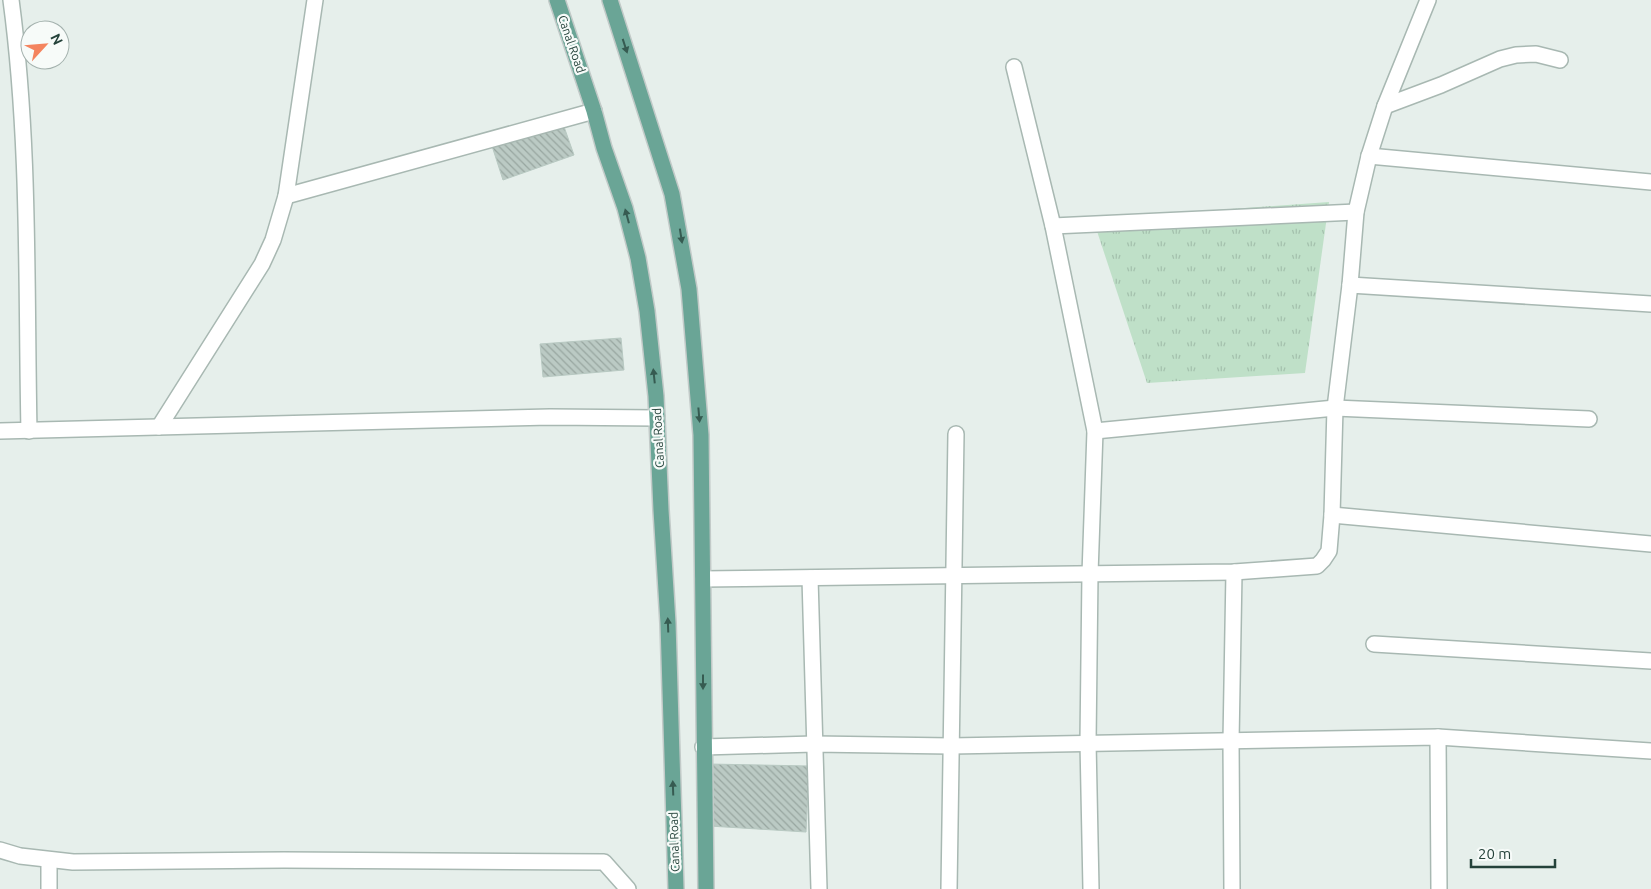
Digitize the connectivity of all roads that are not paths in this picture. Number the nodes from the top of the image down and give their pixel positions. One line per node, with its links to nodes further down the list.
1 (11, 0): 22 (street)
2 (315, 0): 12 (street)
3 (557, 0): 9 (main road, Canal Road)
4 (610, 0): 30 (main road, one-way to 30)
5 (1428, 0): 8 (street)
6 (1560, 60): 8 (street)
7 (1014, 67): 14 (street)
8 (1385, 106): 10 (street)
9 (594, 111): 12 (street); 18 (main road, Canal Road, one-way to 9)
10 (1369, 156): 11 (street); 13 (street)
11 (1651, 182)
12 (286, 196): 20 (street)
13 (1356, 212): 14 (street); 15 (street)
14 (1053, 226): 23 (street)
15 (1350, 285): 16 (street); 17 (street)
16 (1651, 304)
17 (1335, 408): 19 (street); 23 (street); 25 (street)
18 (657, 418): 20 (street); 47 (main road, Canal Road, one-way to 18)
19 (1589, 419)
20 (159, 427): 22 (street)
21 (0, 431): 22 (street)
22 (29, 431)
23 (1095, 431): 28 (street)
24 (956, 434): 29 (street)
25 (1332, 515): 26 (street); 27 (street)
26 (1651, 544)
27 (1234, 572): 28 (street); 36 (street)
28 (1090, 574): 29 (street); 35 (street)
29 (953, 575): 31 (street); 38 (street)
30 (703, 578): 31 (street); 39 (main road, one-way to 39)
31 (810, 578): 37 (street)
32 (1374, 644): 33 (street)
33 (1651, 661)
34 (1438, 737): 36 (street); 40 (street); 53 (street)
35 (1088, 742): 36 (street); 38 (street); 51 (street)
36 (1230, 742): 52 (street)
37 (814, 744): 38 (street); 39 (street); 49 (street)
38 (951, 746): 50 (street)
39 (704, 747): 48 (main road)
40 (1651, 751)
41 (0, 838): 43 (street)
42 (0, 850): 43 (street)
43 (20, 856): 44 (street)
44 (49, 860): 45 (street); 46 (street)
45 (49, 889)
46 (628, 889)
47 (676, 889)
48 (706, 889)
49 (819, 889)
50 (949, 889)
51 (1091, 889)
52 (1232, 889)
53 (1439, 889)

